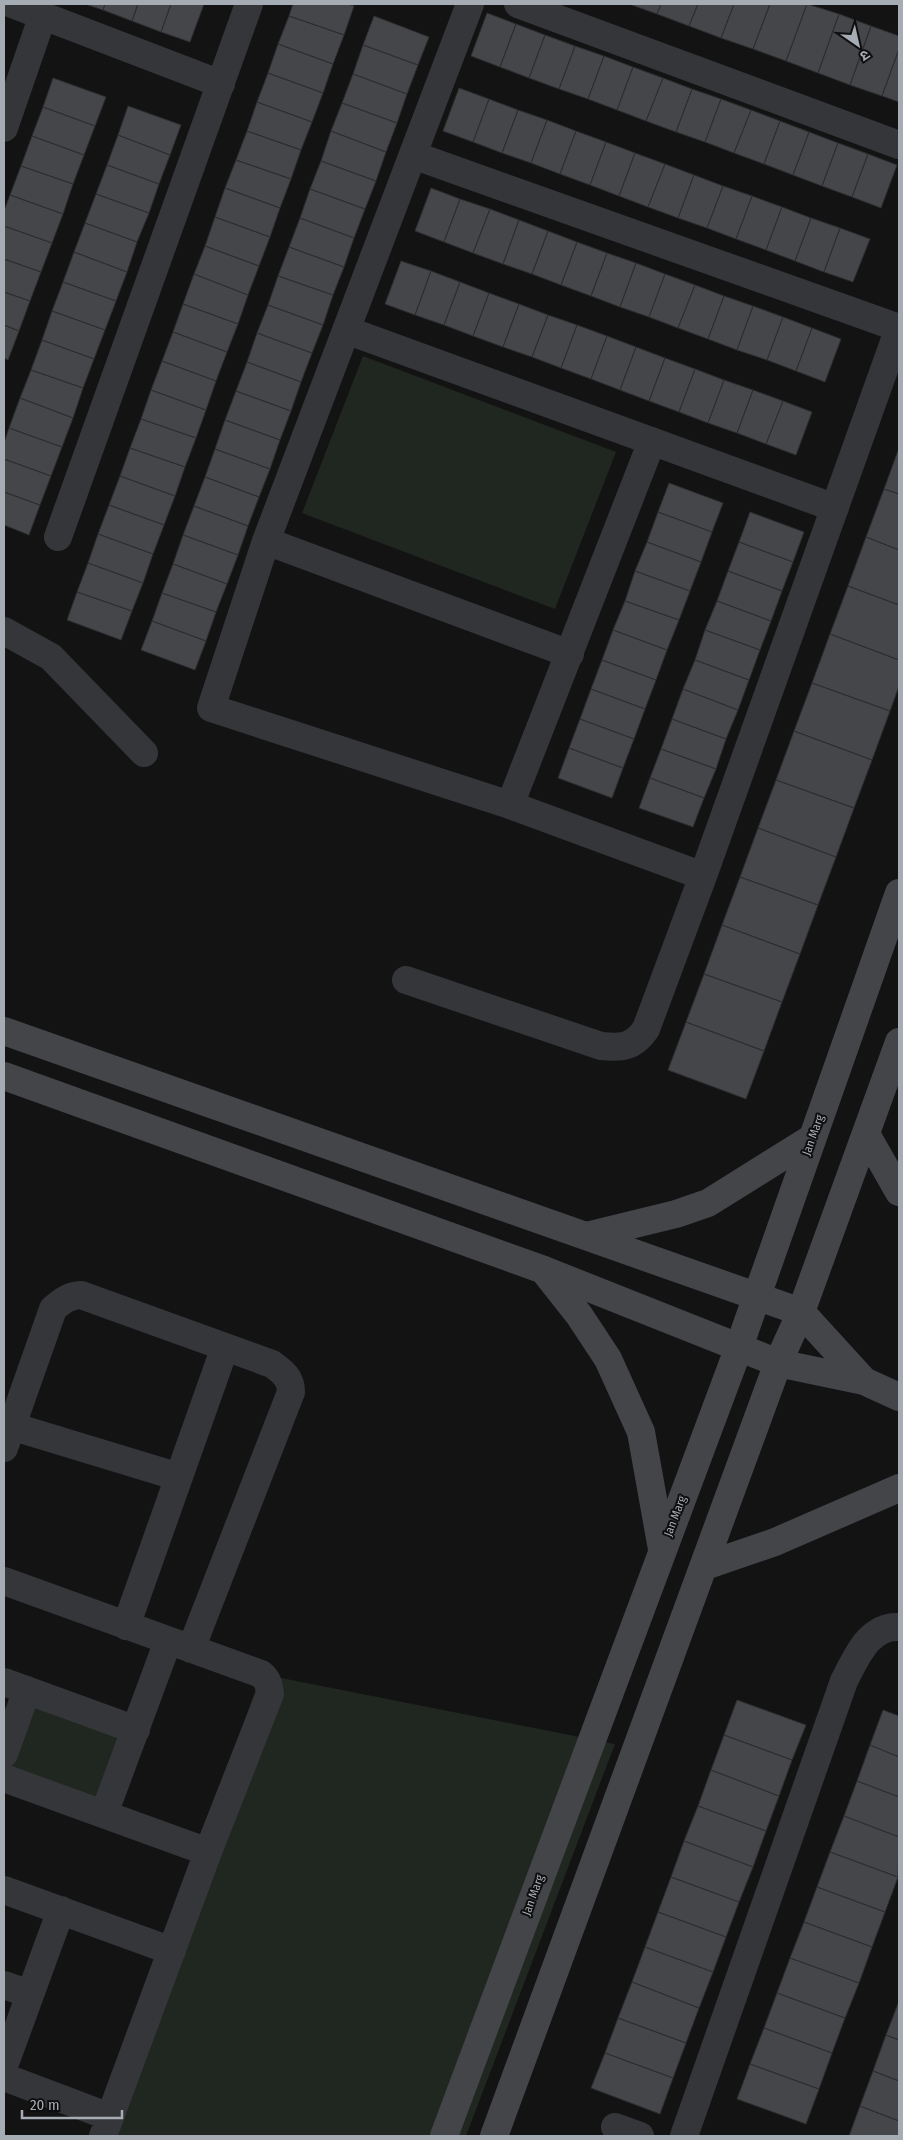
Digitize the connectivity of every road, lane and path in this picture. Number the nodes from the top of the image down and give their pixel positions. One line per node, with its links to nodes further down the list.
1 (12, 4): 5 (street)
2 (249, 4): 6 (street)
3 (470, 4): 9 (street)
4 (518, 4): 8 (street)
5 (43, 15): 6 (street); 7 (street)
6 (221, 84): 14 (street)
7 (4, 128)
8 (899, 145)
9 (413, 155): 10 (street); 11 (street)
10 (899, 328): 13 (street)
11 (346, 330): 12 (street); 15 (street)
12 (652, 441): 13 (street); 17 (street)
13 (835, 508): 20 (street)
14 (58, 537)
15 (266, 540): 17 (street); 19 (street)
16 (4, 631): 18 (street)
17 (570, 654): 19 (street)
18 (144, 753)
19 (510, 805): 20 (street)
20 (703, 876): 22 (street)
21 (899, 892): 27 (main road, Jan Marg)
22 (406, 980)
23 (4, 1031): 29 (main road)
24 (899, 1042): 26 (main road)
25 (4, 1076): 30 (main road)
26 (866, 1134): 28 (main road); 32 (main road)
27 (812, 1138): 29 (main road); 31 (main road, Jan Marg)
28 (899, 1192)
29 (586, 1236): 31 (main road)
30 (544, 1270): 34 (main road); 41 (main road)
31 (756, 1296): 32 (main road); 34 (main road, Jan Marg)
32 (801, 1312): 35 (main road); 36 (main road)
33 (225, 1347): 38 (street); 39 (street); 46 (street)
34 (739, 1347): 35 (main road); 41 (main road, Jan Marg)
35 (778, 1363): 36 (main road); 42 (main road)
36 (864, 1381): 37 (main road)
37 (899, 1397)
38 (9, 1421): 39 (street)
39 (179, 1477): 44 (street)
40 (899, 1488): 42 (main road)
41 (662, 1549): 61 (main road, Jan Marg)
42 (705, 1566): 62 (main road)
43 (4, 1581): 44 (street)
44 (126, 1626): 46 (street)
45 (899, 1627): 63 (street)
46 (180, 1645): 48 (street); 52 (street)
47 (15, 1686): 48 (street); 49 (street)
48 (136, 1730): 51 (street)
49 (4, 1754)
50 (4, 1778): 51 (street)
51 (104, 1814): 52 (street)
52 (208, 1852): 55 (street)
53 (4, 1890): 54 (street)
54 (61, 1910): 55 (street); 57 (street)
55 (172, 1951): 60 (street)
56 (4, 1985): 57 (street)
57 (30, 1994): 58 (street)
58 (4, 2066)
59 (4, 2077): 60 (street)
60 (107, 2126)
61 (444, 2136)
62 (494, 2136)
63 (684, 2136)

